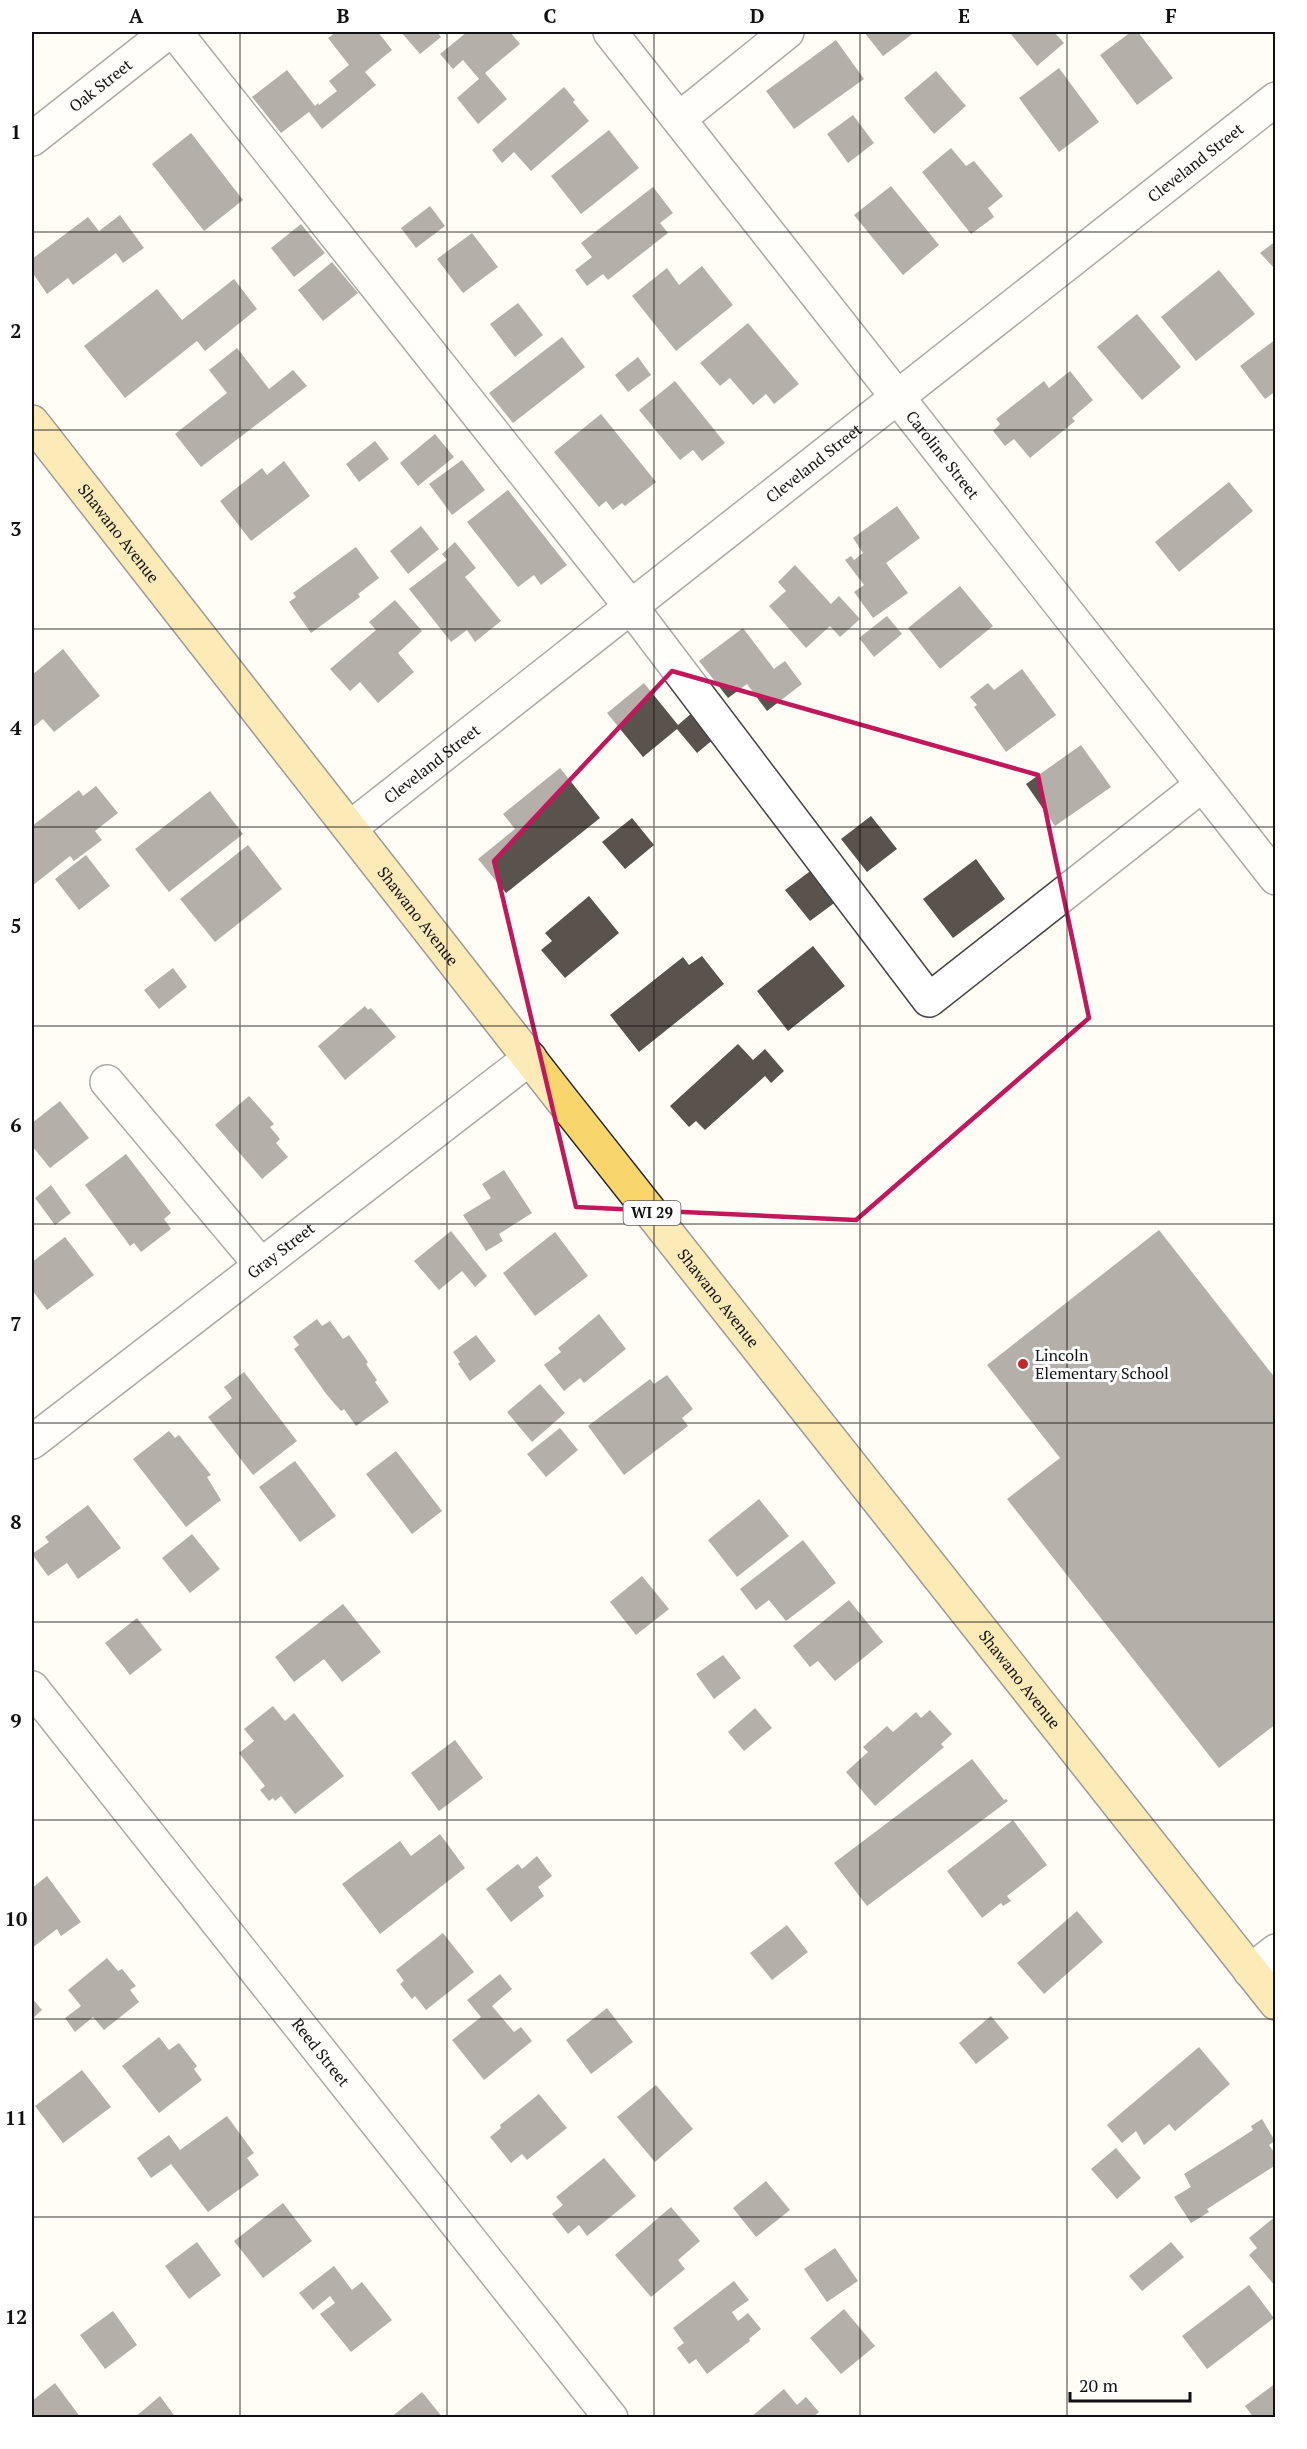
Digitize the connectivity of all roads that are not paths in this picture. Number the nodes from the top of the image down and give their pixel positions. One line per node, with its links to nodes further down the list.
1 (168, 32): 7 (street, Oak Street)
2 (175, 32): 10 (street)
3 (610, 32): 6 (street, Caroline Street)
4 (787, 32): 6 (street)
5 (1275, 99): 8 (street, Cleveland Street)
6 (679, 119): 8 (street, Caroline Street)
7 (32, 139)
8 (898, 398): 10 (street, Cleveland Street); 11 (street, Caroline Street)
9 (32, 422): 12 (main road, Shawano Avenue / WI 29)
10 (631, 607): 11 (street); 12 (street, Cleveland Street)
11 (1202, 785): 13 (street, Caroline Street)
12 (350, 828): 14 (main road, Shawano Avenue / WI 29)
13 (1275, 878)
14 (530, 1058): 16 (street, Gray Street); 20 (main road, Shawano Avenue / WI 29)
15 (107, 1082): 16 (street)
16 (261, 1265): 17 (street, Gray Street)
17 (32, 1442)
18 (32, 1688): 22 (street, Reed Street)
19 (1275, 1951): 20 (street)
20 (1250, 1971): 21 (main road, Shawano Avenue / WI 29)
21 (1275, 2003)
22 (611, 2418)

